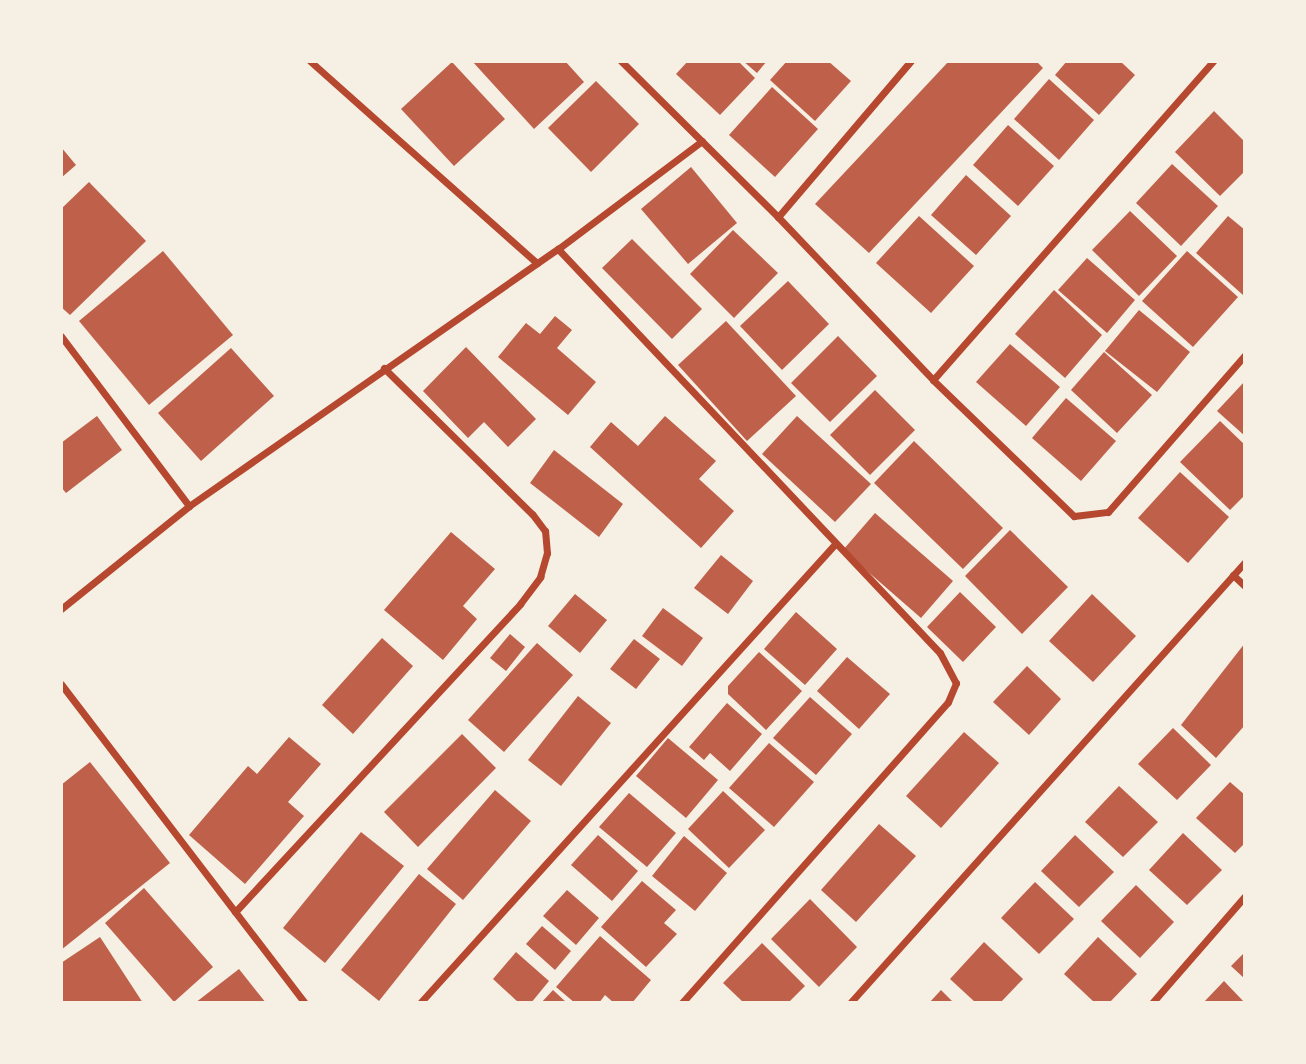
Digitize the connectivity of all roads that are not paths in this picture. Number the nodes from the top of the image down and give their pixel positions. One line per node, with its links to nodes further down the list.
1 (310, 61): 8 (street)
2 (912, 61): 6 (street)
3 (1213, 61): 12 (street)
4 (623, 62): 5 (street)
5 (702, 141): 6 (street); 7 (street)
6 (778, 217): 12 (street)
7 (558, 249): 8 (street); 14 (street)
8 (537, 263): 11 (street)
9 (61, 337): 13 (street)
10 (1245, 355): 12 (street)
11 (384, 368): 13 (street); 21 (street)
12 (933, 380)
13 (189, 506): 18 (street)
14 (835, 544): 23 (street); 24 (street)
15 (1245, 562): 16 (street)
16 (1233, 575): 17 (street); 25 (street)
17 (1245, 586)
18 (61, 609)
19 (61, 684): 21 (street)
20 (1245, 896): 26 (street)
21 (235, 912): 22 (street)
22 (305, 1003)
23 (420, 1003)
24 (682, 1003)
25 (850, 1003)
26 (1152, 1003)

